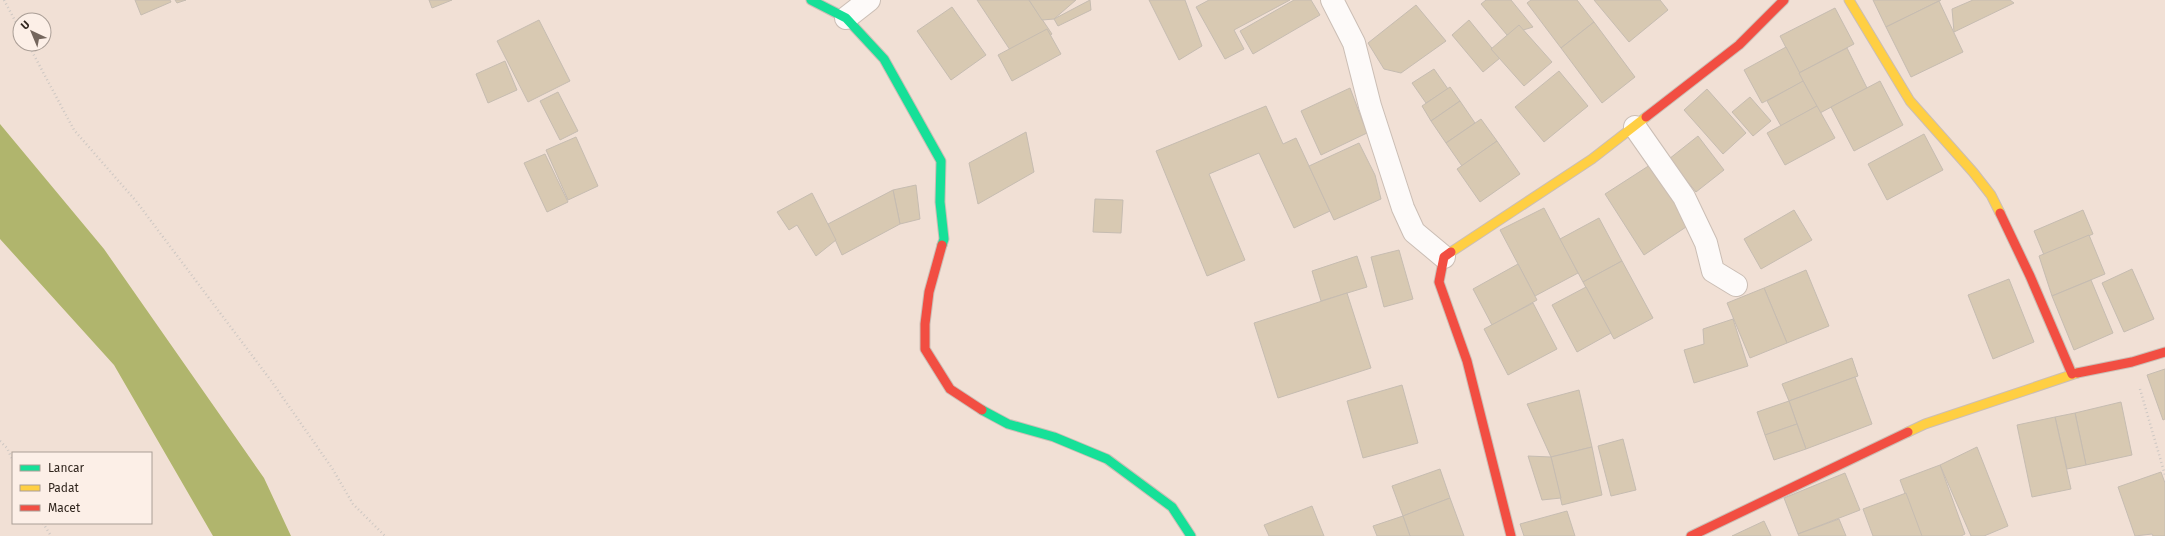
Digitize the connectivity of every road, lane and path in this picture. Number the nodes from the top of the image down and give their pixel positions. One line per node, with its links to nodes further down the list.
1 (4, 0): 7 (path)
2 (811, 0): 8 (street)
3 (869, 0): 8 (street)
4 (1332, 0): 11 (street)
5 (1784, 0): 10 (street)
6 (1849, 0): 15 (street)
7 (12, 15)
8 (846, 18): 22 (street)
9 (32, 52): 21 (path)
10 (1635, 127): 11 (street); 12 (street)
11 (1444, 257): 23 (street)
12 (1736, 285)
13 (2165, 352): 14 (street)
14 (2132, 362): 15 (street); 18 (path)
15 (2072, 374): 24 (street)
16 (0, 441): 17 (path)
17 (12, 459)
18 (2165, 475)
19 (44, 524): 20 (path)
20 (51, 536)
21 (385, 536)
22 (1191, 536)
23 (1511, 536)
24 (1691, 536)

